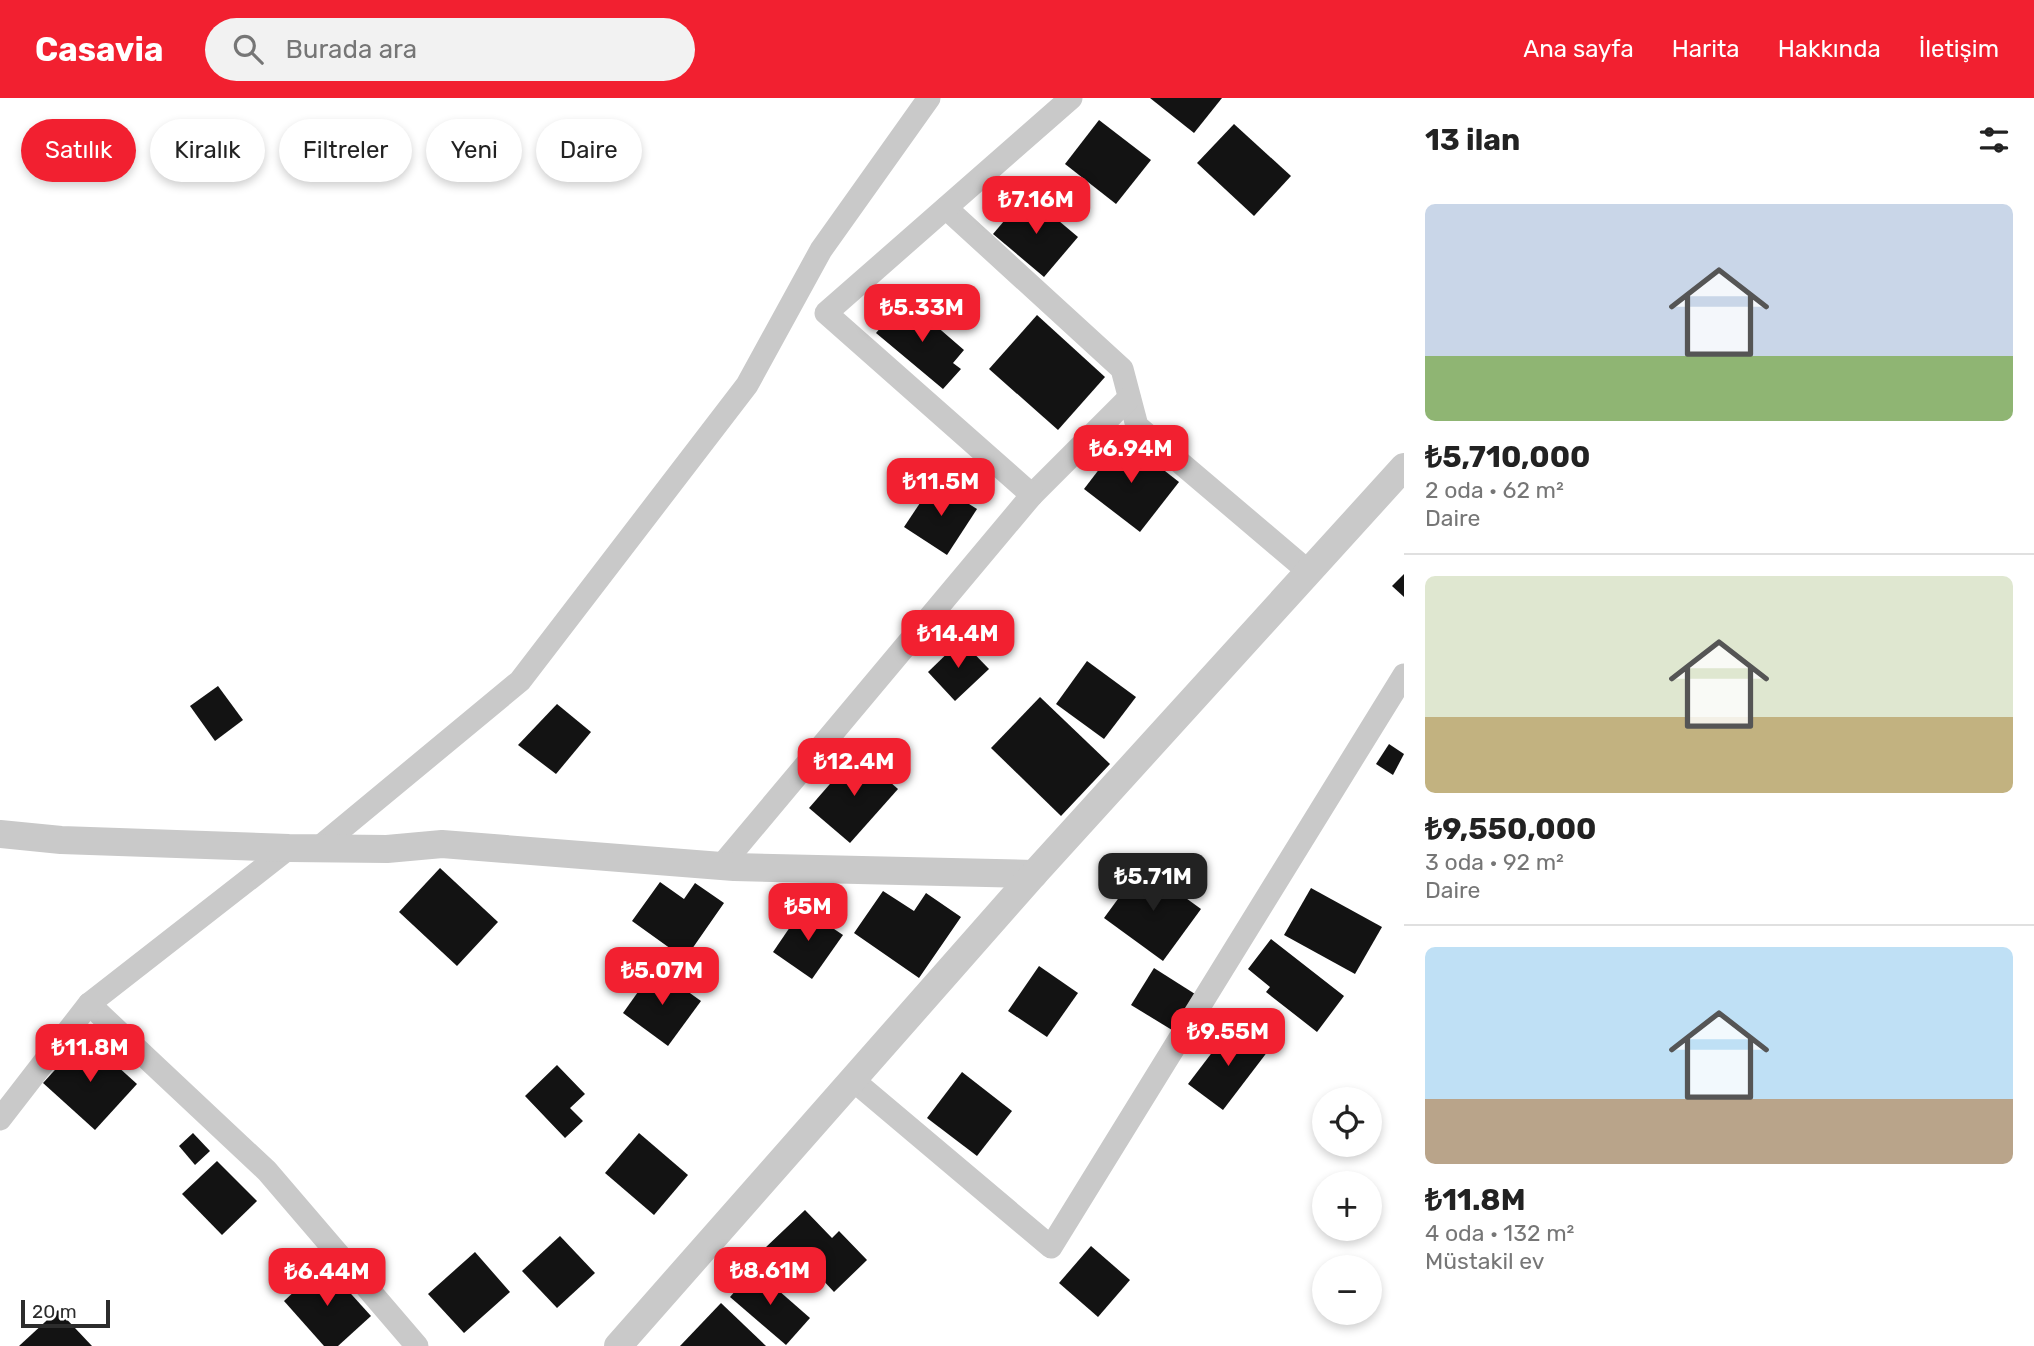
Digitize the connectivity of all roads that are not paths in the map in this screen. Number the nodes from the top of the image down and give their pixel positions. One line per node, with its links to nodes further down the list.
1 (929, 98): 11 (street)
2 (1071, 98): 3 (street)
3 (946, 208): 4 (street); 6 (street)
4 (1129, 398): 6 (street); 7 (street)
5 (1404, 467): 7 (street)
6 (1032, 495): 12 (street)
7 (1309, 572): 13 (street)
8 (1404, 675): 15 (street)
9 (0, 834): 10 (street)
10 (289, 848): 11 (street); 14 (street)
11 (317, 849): 12 (street)
12 (722, 866): 13 (street)
13 (1034, 874): 15 (street)
14 (89, 1004): 16 (street); 17 (street)
15 (853, 1080): 18 (street)
16 (0, 1119)
17 (417, 1346)
18 (618, 1346)

